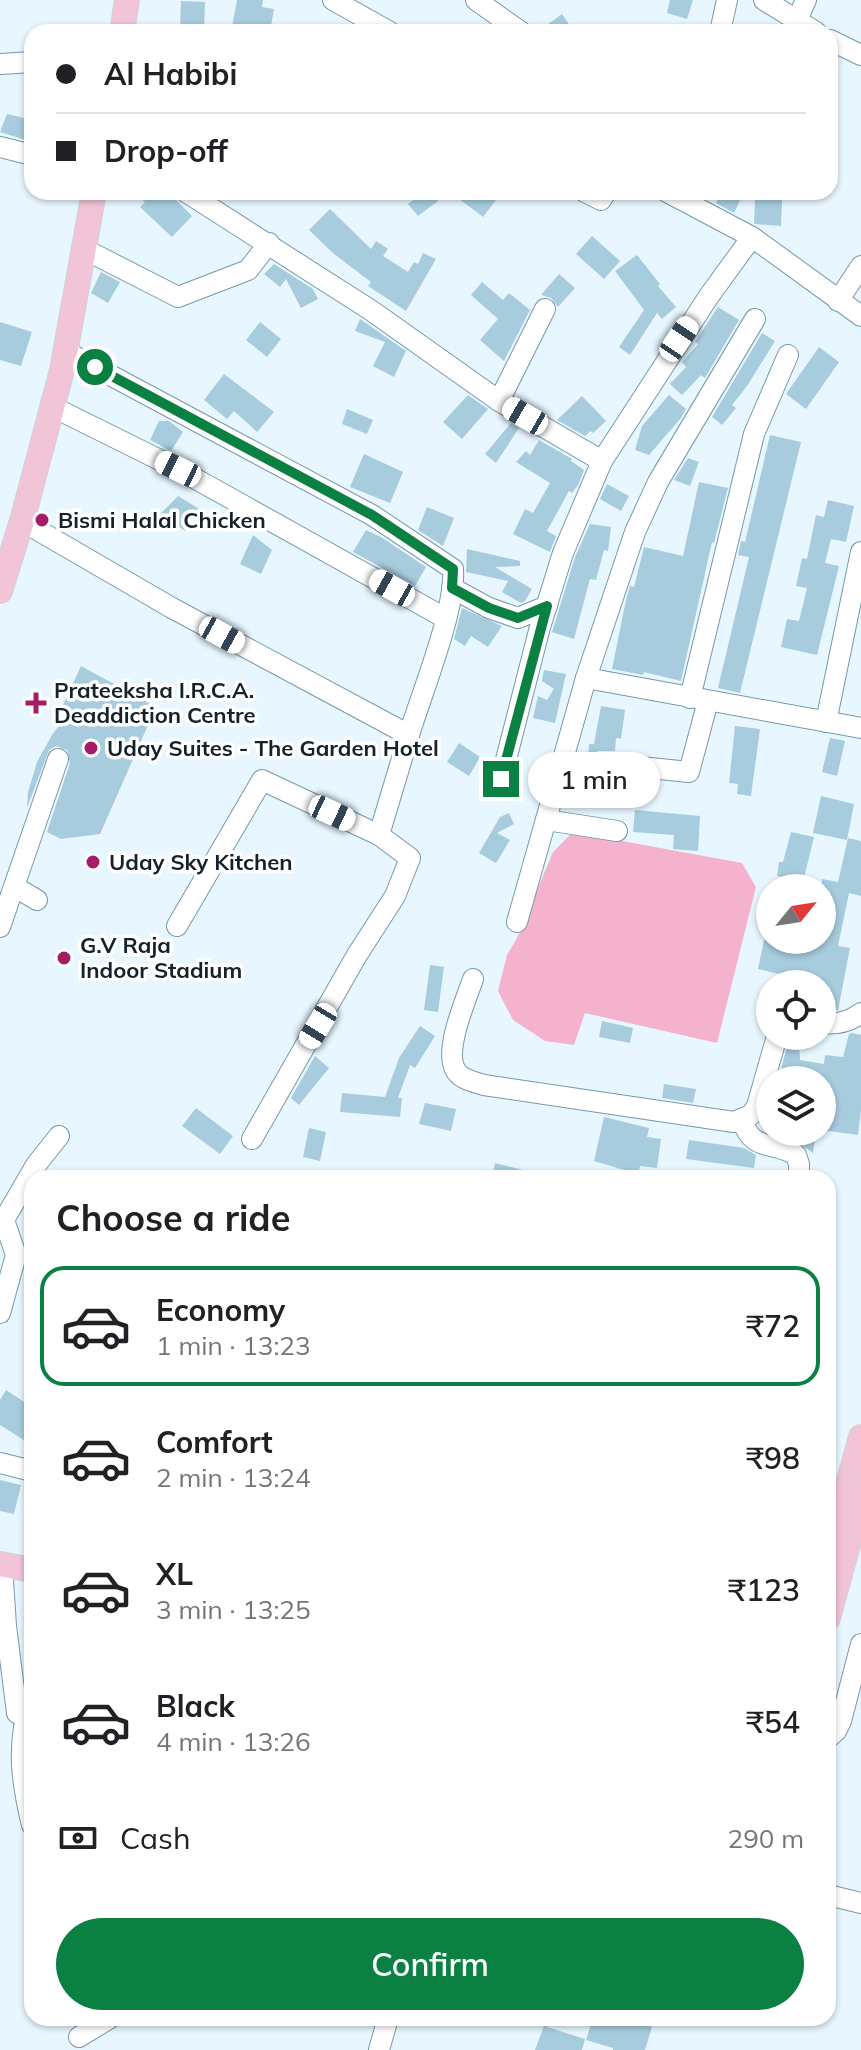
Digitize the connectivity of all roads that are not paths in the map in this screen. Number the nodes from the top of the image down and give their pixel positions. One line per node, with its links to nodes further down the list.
1 (127, 0): 8 (main road)
2 (333, 0): 9 (street)
3 (476, 0): 10 (street)
4 (727, 0): 11 (street)
5 (764, 0): 7 (street)
6 (806, 0): 7 (street)
7 (797, 20): 12 (street)
8 (123, 24)
9 (376, 24)
10 (510, 24)
11 (722, 24)
12 (803, 24)
13 (838, 44): 14 (street)
14 (861, 55)
15 (24, 62): 16 (street)
16 (0, 64)
17 (0, 147): 18 (street)
18 (24, 153)
19 (93, 200): 24 (main road)
20 (199, 200): 23 (street)
21 (682, 200): 22 (street)
22 (752, 237): 26 (street); 34 (street)
23 (269, 243): 24 (street); 32 (street)
24 (84, 249): 30 (main road)
25 (861, 266): 26 (street)
26 (838, 301): 28 (street)
27 (545, 309): 32 (street)
28 (861, 316)
29 (755, 319): 41 (street)
30 (67, 352): 33 (main road); 38 (street)
31 (788, 355): 42 (street)
32 (499, 401): 34 (street)
33 (53, 407): 35 (main road); 40 (street)
34 (602, 461): 39 (street)
35 (22, 521): 37 (main road); 45 (street)
36 (861, 552): 43 (street)
37 (2, 577)
38 (452, 588): 39 (street); 40 (street)
39 (547, 606): 48 (street)
40 (445, 618): 45 (street)
41 (586, 678): 42 (street); 47 (street)
42 (699, 700): 43 (street); 47 (street)
43 (826, 722): 44 (street)
44 (861, 728)
45 (409, 735): 51 (street)
46 (58, 759): 52 (street)
47 (563, 760): 49 (street)
48 (501, 779)
49 (546, 820): 50 (street); 54 (street)
50 (617, 831)
51 (379, 835): 55 (street); 63 (street)
52 (15, 887): 53 (street); 56 (street)
53 (37, 900)
54 (517, 922)
55 (177, 926)
56 (0, 927)
57 (473, 979): 61 (street)
58 (859, 1017): 59 (street)
59 (836, 1024)
60 (773, 1050): 61 (street)
61 (746, 1122): 65 (street)
62 (59, 1136): 64 (street)
63 (252, 1139)
64 (33, 1170)
65 (799, 1170)
66 (24, 1186): 67 (street)
67 (0, 1313)
68 (861, 1437): 72 (main road)
69 (0, 1463): 70 (street)
70 (24, 1469)
71 (861, 1497): 76 (main road)
72 (836, 1529)
73 (24, 1555): 74 (main road)
74 (1, 1559): 75 (main road); 78 (street)
75 (24, 1567)
76 (836, 1589)
77 (861, 1644): 80 (street)
78 (17, 1713)
79 (24, 1727): 81 (street)
80 (836, 1731)
81 (24, 1789)
82 (836, 1897): 83 (street)
83 (861, 1903)
84 (386, 2026): 85 (street)
85 (379, 2050)

